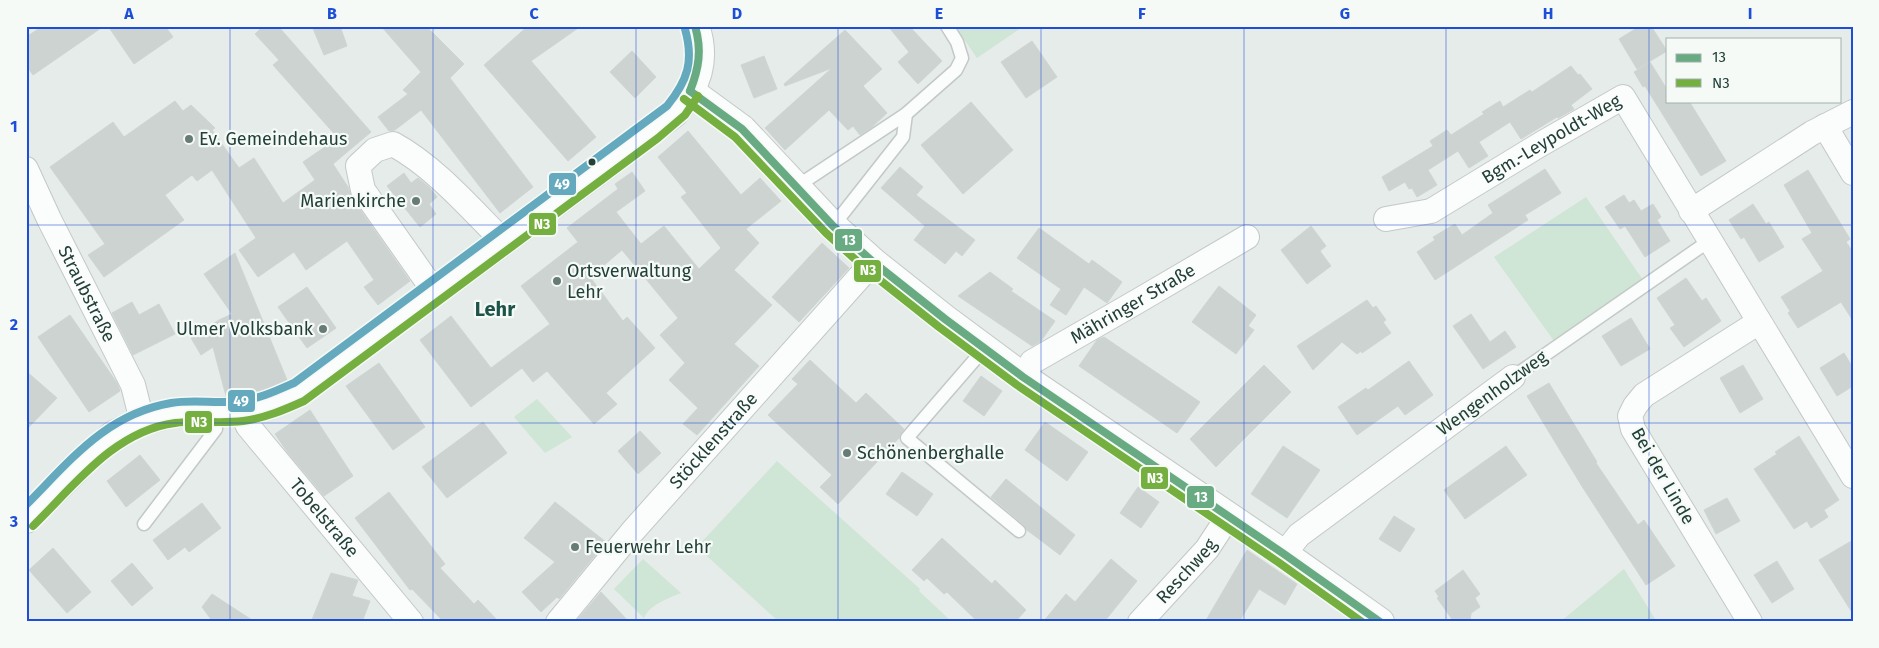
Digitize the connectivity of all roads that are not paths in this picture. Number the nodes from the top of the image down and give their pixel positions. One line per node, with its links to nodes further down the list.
1 (695, 26): 3 (street)
2 (947, 26): 5 (lane)
3 (690, 91): 9 (street); 14 (street)
4 (1853, 112): 6 (street)
5 (906, 114): 9 (lane); 12 (lane)
6 (1825, 126): 7 (street); 10 (street)
7 (1853, 173)
8 (28, 176): 23 (street, Straubstraße)
9 (796, 189): 12 (street)
10 (1691, 211): 11 (street, Bgm.-Leypoldt-Weg); 15 (street, Bgm.-Leypoldt-Weg)
11 (1386, 219)
12 (833, 226): 16 (street)
13 (1247, 236): 20 (street, Mähringer Straße)
14 (503, 241): 17 (street); 17 (street)
15 (1709, 241): 18 (street, Bgm.-Leypoldt-Weg); 21 (lane, Wengenholzweg)
16 (873, 262): 19 (street); 31 (street, Stöcklenstraße)
17 (434, 291): 22 (street)
18 (1759, 322): 24 (street, Bgm.-Leypoldt-Weg); 34 (street, Bei der Linde)
19 (984, 349): 20 (street); 28 (lane)
20 (1023, 377): 25 (street)
21 (1513, 377): 29 (street, Wengenholzweg)
22 (228, 412): 23 (street); 27 (lane); 30 (street, Tobelstraße)
23 (142, 421): 26 (street)
24 (1853, 476)
25 (1228, 517): 29 (street); 32 (street, Reschweg)
26 (26, 519)
27 (144, 524)
28 (1019, 531)
29 (1284, 554): 33 (street)
30 (411, 622)
31 (558, 622)
32 (1140, 622)
33 (1380, 622)
34 (1750, 622)

